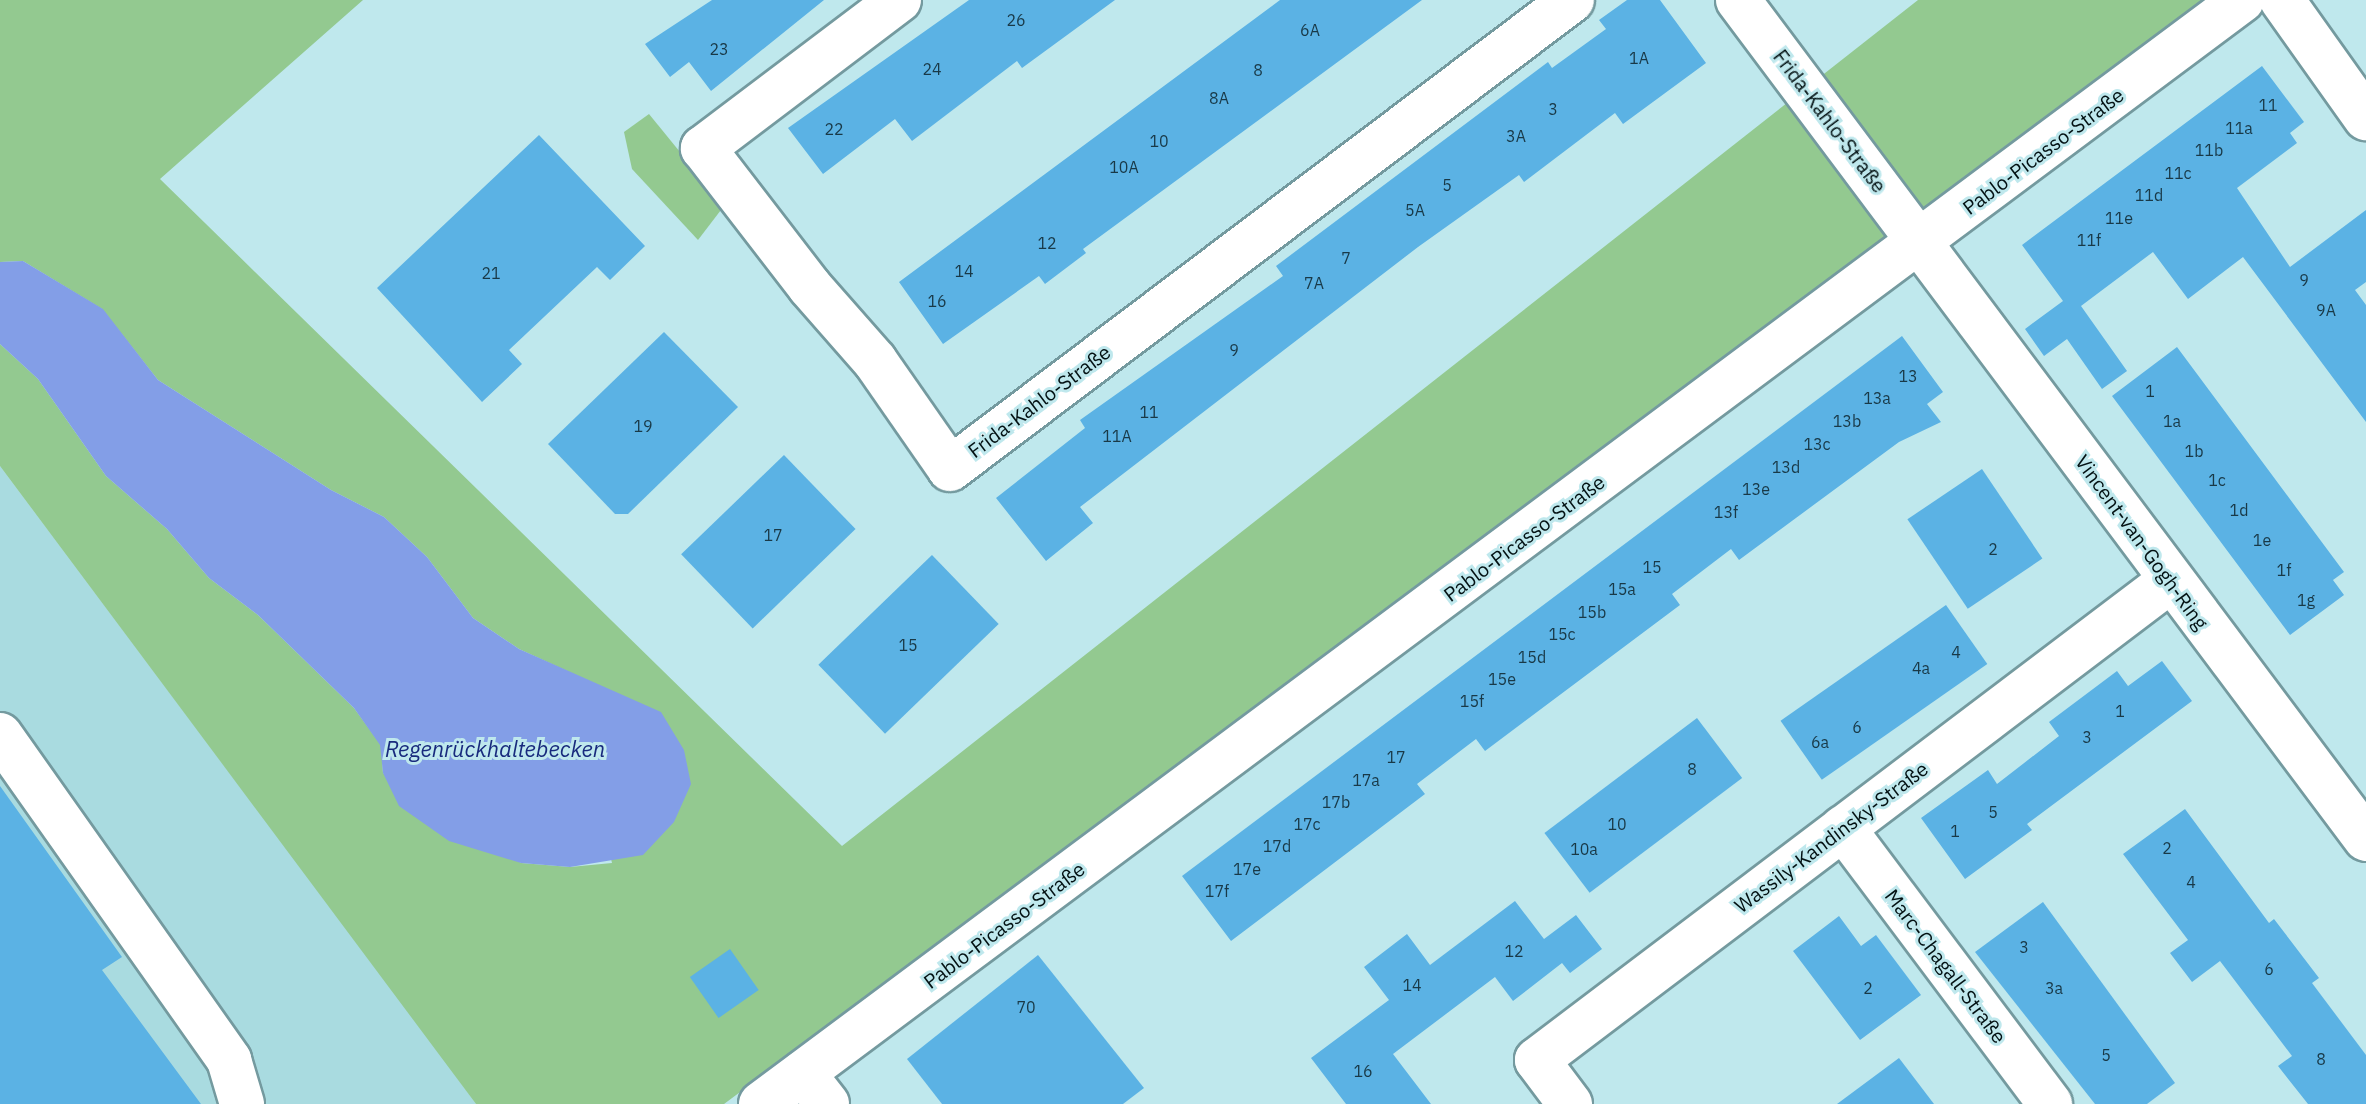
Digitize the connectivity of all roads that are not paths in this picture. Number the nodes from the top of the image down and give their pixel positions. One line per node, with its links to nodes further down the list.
1 (899, 0): 2 (street, Frida-Kahlo-Straße)
2 (1572, 0)
3 (1738, 0): 7 (street, Frida-Kahlo-Straße)
4 (2242, 0): 7 (street, Pablo-Picasso-Straße)
5 (2282, 0): 6 (street)
6 (2366, 118)
7 (1923, 242): 8 (street, Vincent-van-Gogh-Ring); 12 (street, Pablo-Picasso-Straße)
8 (2170, 581): 10 (street, Wassily-Kandinsky-Straße); 11 (street, Vincent-van-Gogh-Ring)
9 (0, 735): 13 (street)
10 (1843, 828): 15 (street, Wassily-Kandinsky-Straße); 16 (street, Marc-Chagall-Straße)
11 (2366, 839)
12 (815, 1088): 14 (street, Pablo-Picasso-Straße)
13 (242, 1104)
14 (761, 1104)
15 (1570, 1104)
16 (2050, 1104)

